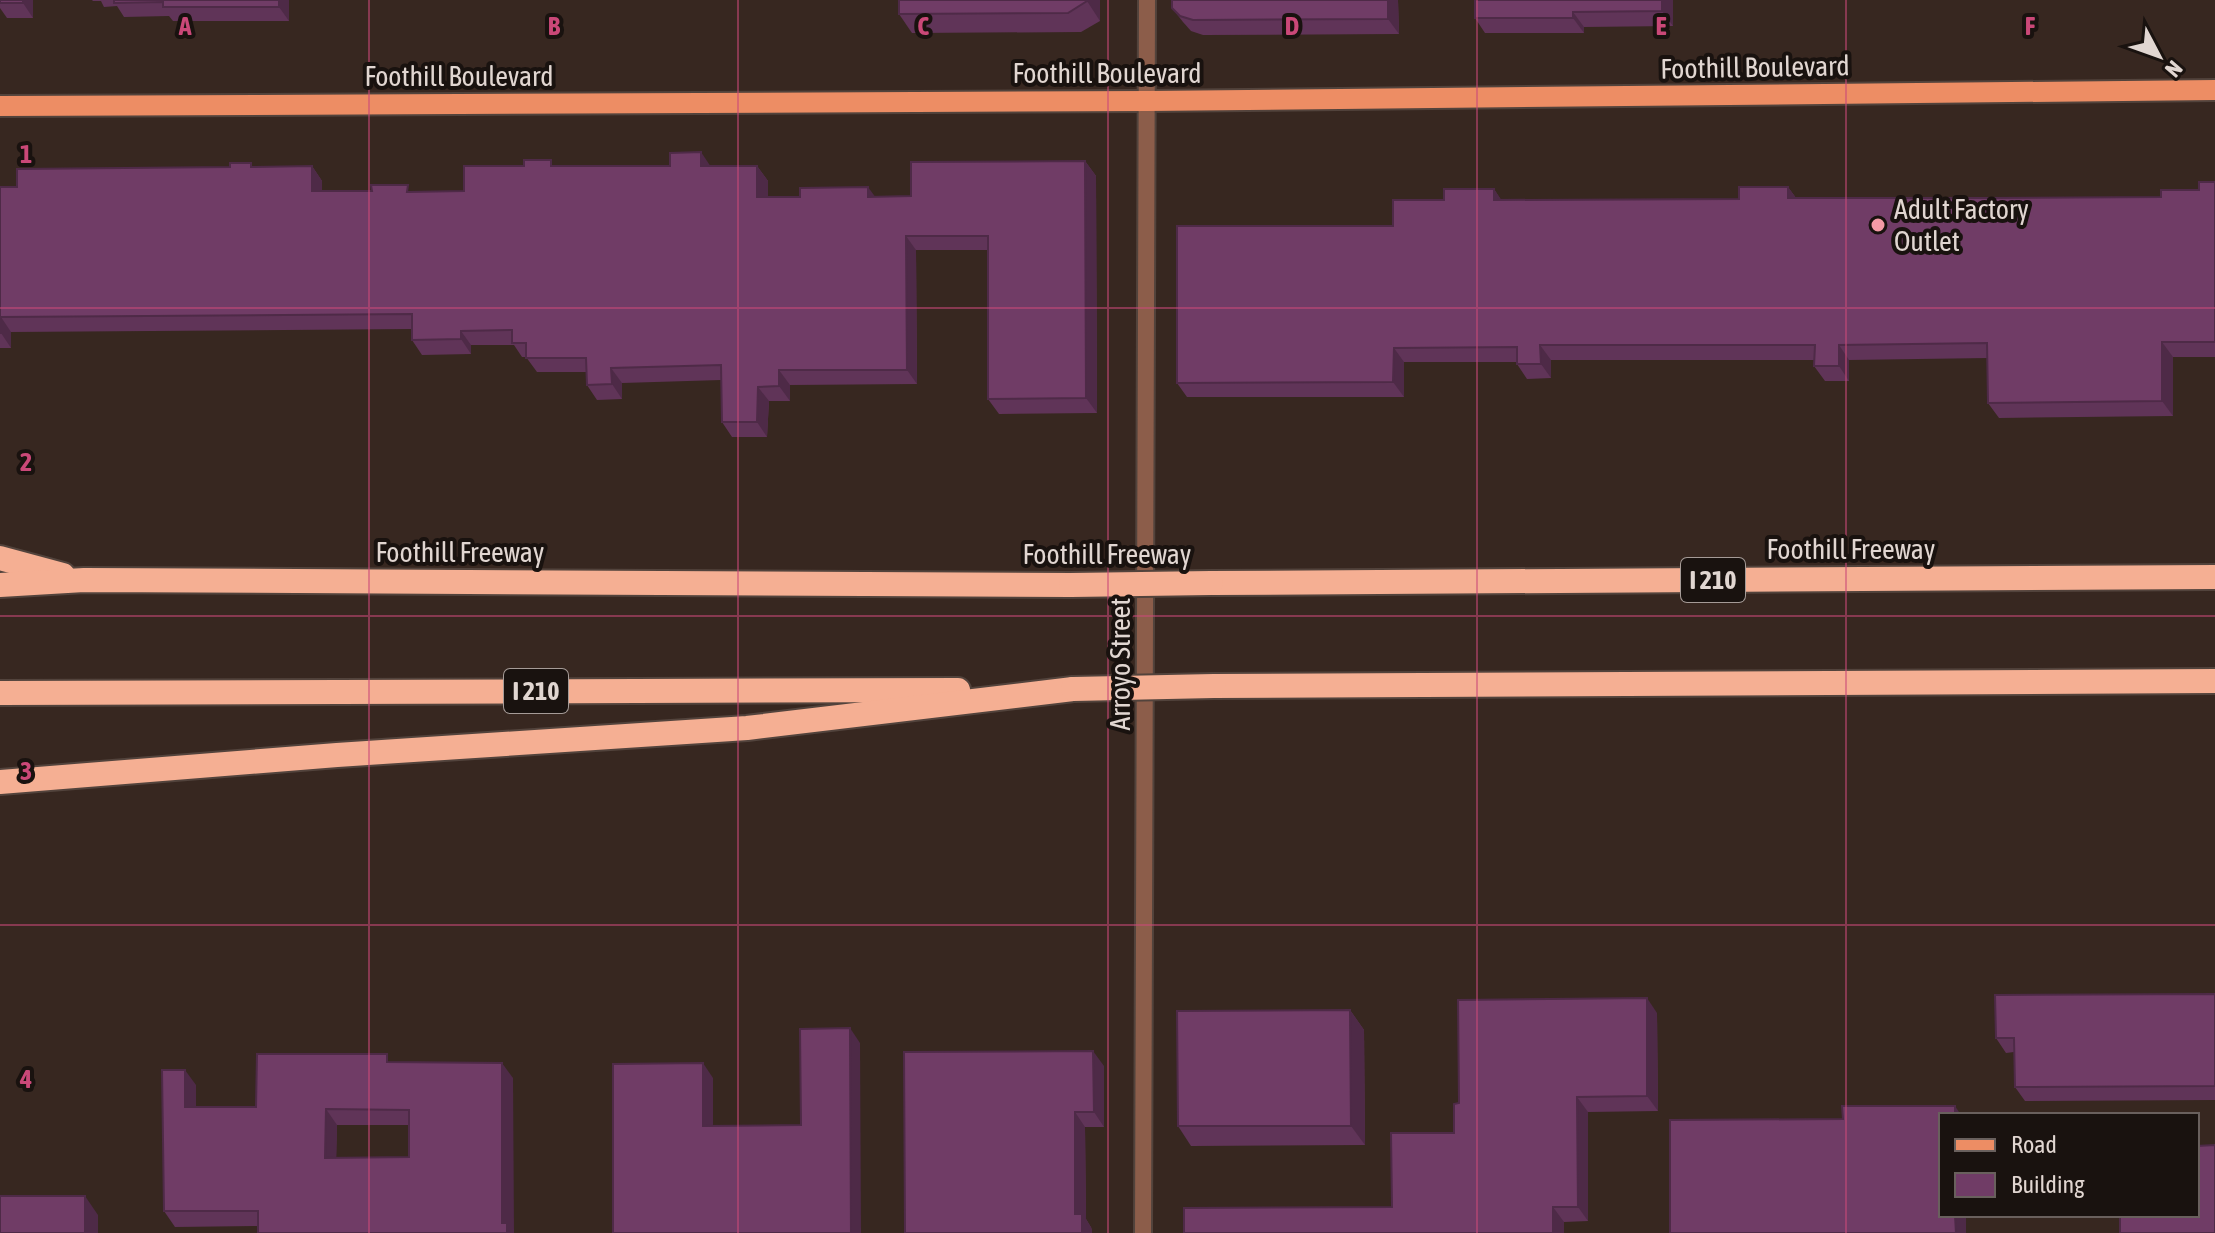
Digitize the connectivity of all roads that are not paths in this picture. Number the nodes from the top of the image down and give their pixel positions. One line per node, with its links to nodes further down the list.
1 (1147, 0): 3 (street, Arroyo Street)
2 (2215, 90): 3 (main road, Foothill Boulevard)
3 (1148, 101): 4 (main road, Foothill Boulevard); 13 (street, Arroyo Street)
4 (0, 106)
5 (0, 558): 7 (highway)
6 (2215, 577): 7 (highway, Foothill Freeway / I 210, bridge)
7 (84, 580): 8 (highway, Foothill Freeway / I 210)
8 (0, 585)
9 (2215, 681): 10 (highway, I 210, bridge)
10 (1073, 689): 11 (highway, I 210); 12 (highway)
11 (0, 693)
12 (0, 782)
13 (1143, 1233)

